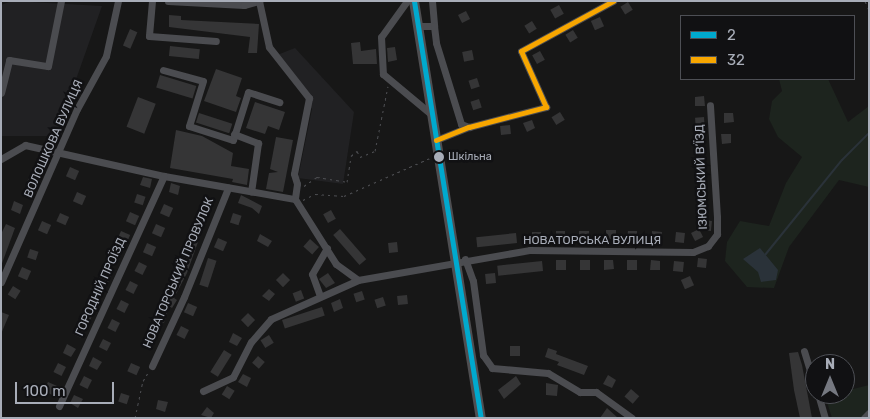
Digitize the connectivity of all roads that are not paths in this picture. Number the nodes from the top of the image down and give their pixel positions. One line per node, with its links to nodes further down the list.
1 (61, 1): 14 (street)
2 (118, 1): 21 (street, ВОЛОШКОВА ВУЛИЦЯ)
3 (152, 1): 12 (street)
4 (168, 1): 5 (street)
5 (259, 1): 26 (street)
6 (407, 1): 17 (street)
7 (414, 1): 10 (highway)
8 (432, 1): 11 (street)
9 (613, 1): 18 (street)
10 (418, 26): 11 (street); 17 (highway)
11 (434, 26): 18 (street)
12 (216, 41)
13 (162, 70): 19 (street)
14 (1, 93)
15 (279, 102): 19 (street)
16 (710, 105): 27 (street, ІЗЮМСЬКИЙ В’ЇЗД)
17 (432, 115): 20 (highway)
18 (469, 127): 20 (street)
19 (234, 134): 25 (street)
20 (436, 140): 29 (highway)
21 (61, 151): 22 (street); 23 (street); 31 (street, ВОЛОШКОВА ВУЛИЦЯ)
22 (1, 159)
23 (164, 176): 24 (street); 38 (street, ГОРОДНІЙ ПРОЇЗД)
24 (228, 188): 25 (street); 35 (street, НОВАТОРСЬКИЙ ПРОВУЛОК)
25 (251, 192): 26 (street)
26 (296, 197): 28 (street)
27 (708, 246): 29 (street, НОВАТОРСЬКА ВУЛИЦЯ)
28 (327, 248): 30 (street); 32 (street)
29 (460, 260): 30 (street, НОВАТОРСЬКА ВУЛИЦЯ); 40 (highway); 41 (street)
30 (358, 280): 32 (street, НОВАТОРСЬКА ВУЛИЦЯ)
31 (1, 282)
32 (320, 296): 36 (street, НОВАТОРСЬКА ВУЛИЦЯ)
33 (804, 351): 34 (street)
34 (805, 354)
35 (152, 366)
36 (203, 391)
37 (821, 404): 42 (street)
38 (59, 406)
39 (869, 413): 43 (street)
40 (480, 418)
41 (632, 418)
42 (825, 418)
43 (864, 418)

